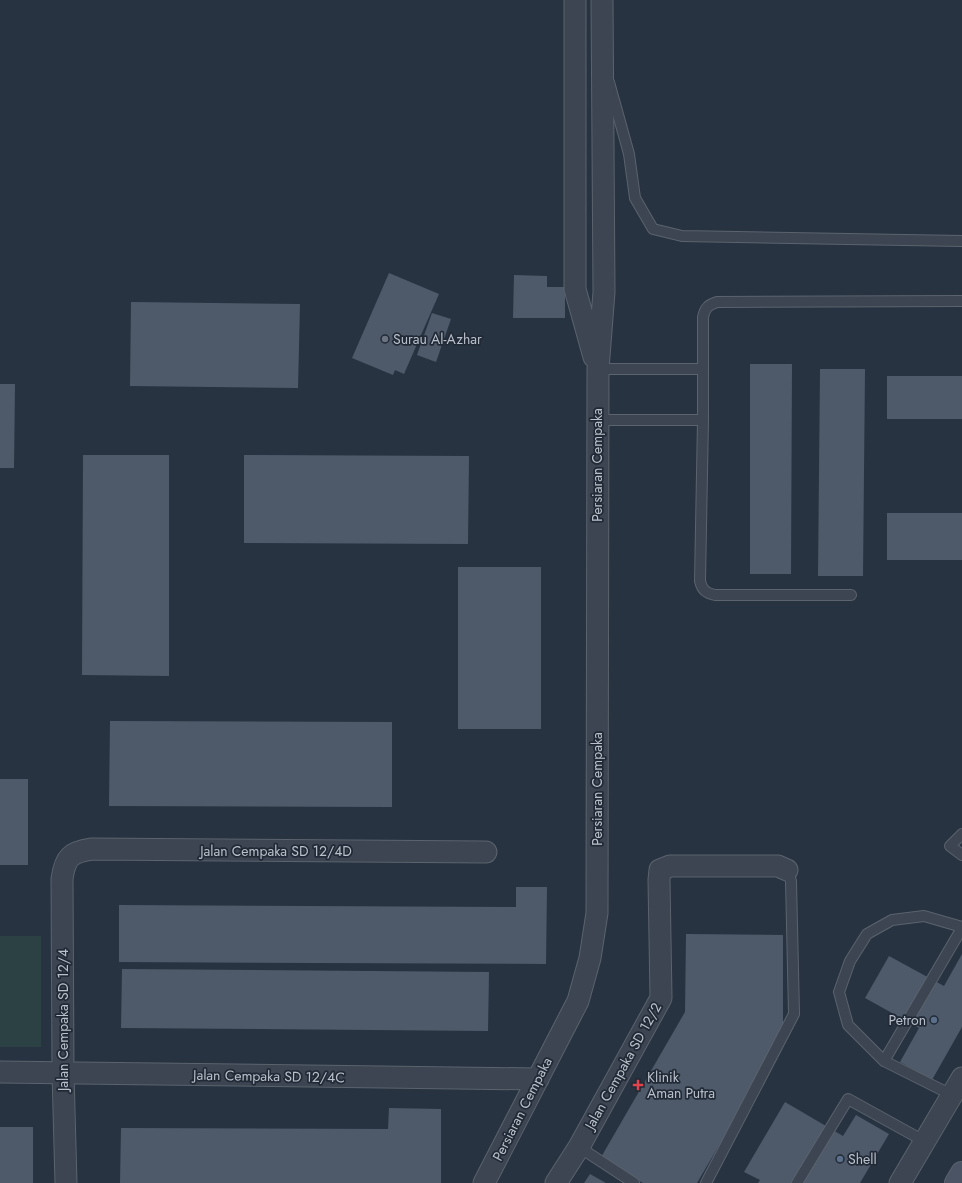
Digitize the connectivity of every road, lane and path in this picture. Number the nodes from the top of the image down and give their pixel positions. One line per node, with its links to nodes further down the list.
1 (575, 0): 6 (street)
2 (602, 0): 3 (street)
3 (602, 59): 4 (lane); 6 (street)
4 (962, 241)
5 (962, 301): 7 (lane)
6 (598, 370): 7 (lane); 8 (street, Persiaran Cempaka)
7 (703, 370): 9 (lane)
8 (597, 420): 9 (lane); 20 (street, Persiaran Cempaka)
9 (703, 420): 10 (lane)
10 (851, 595)
11 (962, 834): 13 (lane)
12 (486, 852): 14 (street, Jalan Cempaka SD 12/4D)
13 (962, 856)
14 (69, 858): 19 (street, Jalan Cempaka SD 12/4)
15 (787, 870): 23 (street, Jalan Cempaka SD 12/2); 29 (lane)
16 (962, 928): 17 (lane); 17 (lane)
17 (884, 1061): 21 (lane)
18 (0, 1072): 19 (street, Jalan Cempaka SD 12/4C)
19 (63, 1073): 20 (street, Jalan Cempaka SD 12/4C); 25 (street, Jalan Cempaka SD 12/4)
20 (538, 1079): 26 (street, Persiaran Cempaka)
21 (957, 1087): 22 (street)
22 (924, 1141): 30 (lane); 31 (street)
23 (579, 1147): 27 (street, Jalan Cempaka SD 12/2); 28 (lane)
24 (962, 1173): 32 (main road)
25 (66, 1183)
26 (484, 1183)
27 (556, 1183)
28 (634, 1183)
29 (706, 1183)
30 (797, 1183)
31 (900, 1183)
32 (956, 1183)

